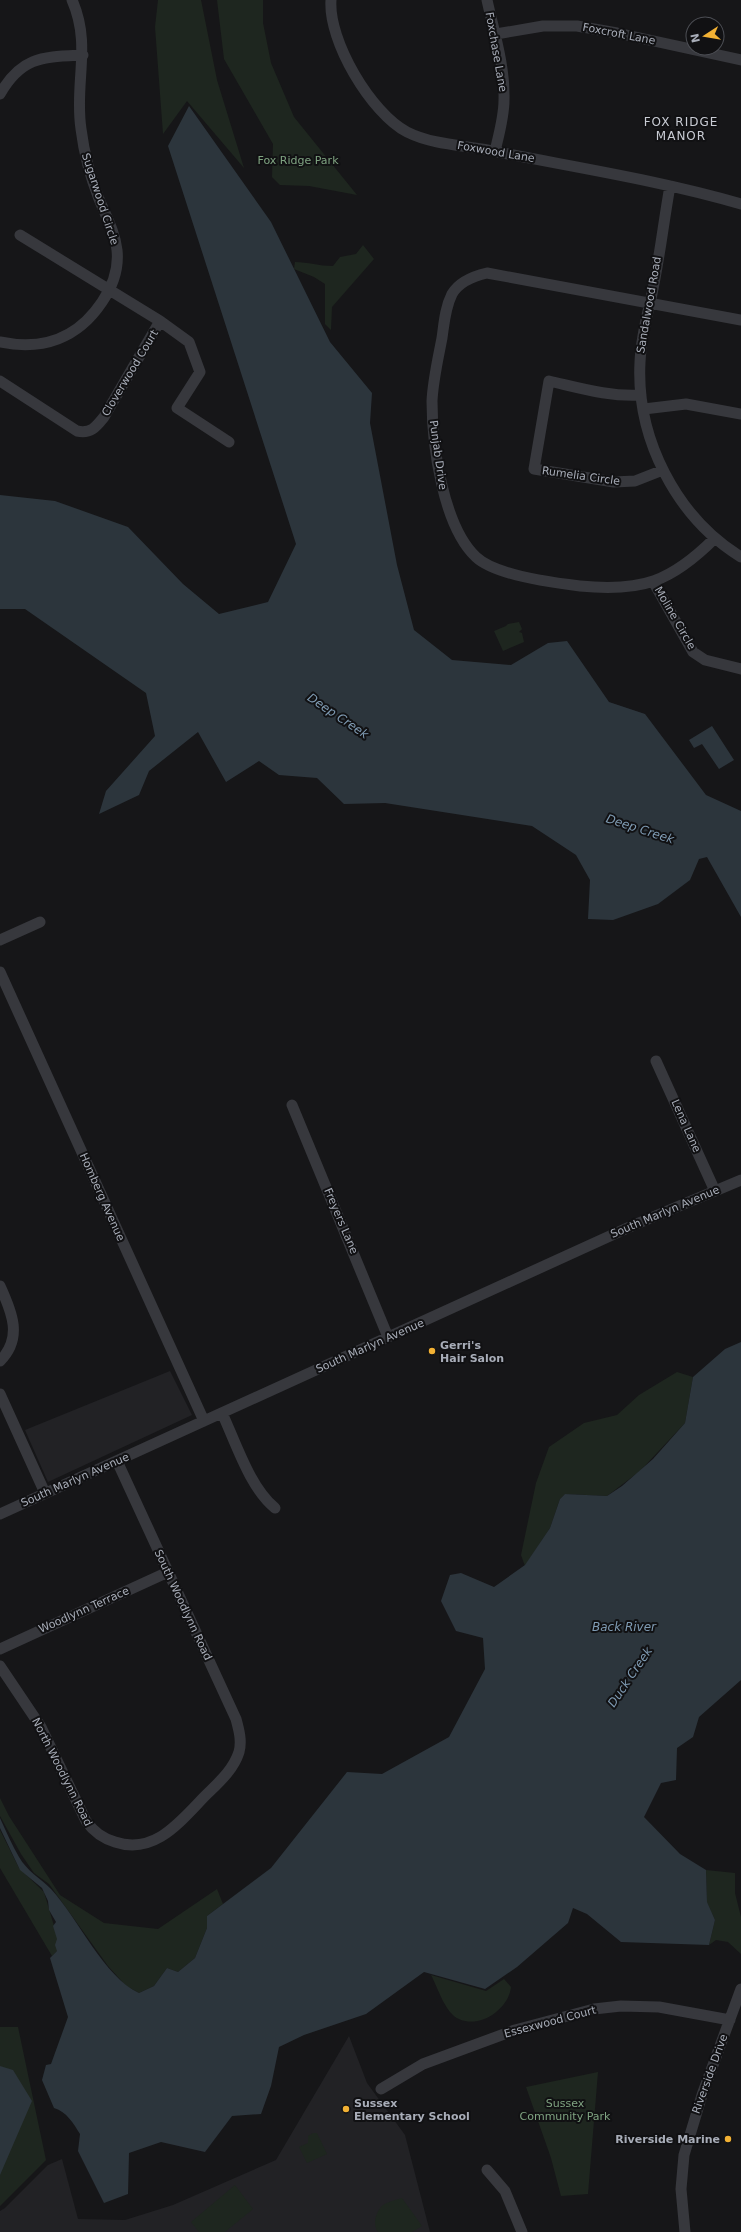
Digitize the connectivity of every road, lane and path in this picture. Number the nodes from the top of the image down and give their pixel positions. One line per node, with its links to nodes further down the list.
1 (72, 0): 5 (street, Sugarwood Circle)
2 (332, 0): 8 (street, Foxwood Lane)
3 (487, 0): 4 (street, Foxchase Lane)
4 (496, 34): 6 (street, Foxcroft Lane); 8 (street, Foxchase Lane)
5 (83, 55): 7 (street); 12 (street, Sugarwood Circle)
6 (741, 60)
7 (0, 94)
8 (495, 151): 9 (street, Foxwood Lane)
9 (670, 186): 10 (street, Foxwood Lane); 13 (street, Sandalwood Road)
10 (741, 204)
11 (20, 235): 12 (street, Cloverwood Court)
12 (110, 290): 15 (street, Cloverwood Court); 16 (street, Sugarwood Circle)
13 (650, 303): 14 (street, Punjab Drive); 18 (street, Sandalwood Road); 25 (street, Punjab Drive)
14 (741, 320)
15 (160, 321): 17 (street, Cloverwood Court); 21 (street)
16 (0, 342)
17 (0, 381)
18 (641, 395): 19 (street, Sandalwood Road); 22 (street, Rumelia Circle)
19 (644, 409): 20 (street); 22 (street, Sandalwood Road)
20 (741, 414)
21 (228, 442)
22 (664, 470): 23 (street, Sandalwood Road)
23 (715, 538): 24 (street, Sandalwood Road); 25 (street, Punjab Drive)
24 (741, 557)
25 (654, 583): 26 (street, Moline Circle)
26 (741, 669)
27 (40, 922): 28 (street)
28 (0, 940)
29 (0, 972): 39 (street, Homberg Avenue)
30 (656, 1061): 33 (street, Lena Lane)
31 (292, 1105): 35 (street, Freyers Lane)
32 (741, 1180): 33 (street, South Marlyn Avenue)
33 (715, 1191): 35 (street, South Marlyn Avenue)
34 (0, 1286): 36 (street)
35 (388, 1337): 38 (street, South Marlyn Avenue)
36 (0, 1361)
37 (0, 1394): 41 (street)
38 (222, 1413): 39 (street, South Marlyn Avenue); 42 (street)
39 (204, 1421): 40 (street, South Marlyn Avenue)
40 (117, 1461): 41 (street, South Marlyn Avenue); 44 (street, South Woodlynn Road)
41 (45, 1493): 43 (street, South Marlyn Avenue)
42 (275, 1508)
43 (0, 1514)
44 (168, 1572): 45 (street, Woodlynn Terrace); 47 (street, South Woodlynn Road)
45 (0, 1649)
46 (0, 1666): 47 (street, North Woodlynn Road)
47 (122, 1845)
48 (741, 1989): 49 (street, Riverside Drive)
49 (730, 2020): 50 (street, Essexwood Court); 53 (street, Riverside Drive)
50 (381, 2089)
51 (487, 2170): 52 (street)
52 (522, 2232)
53 (684, 2232)

